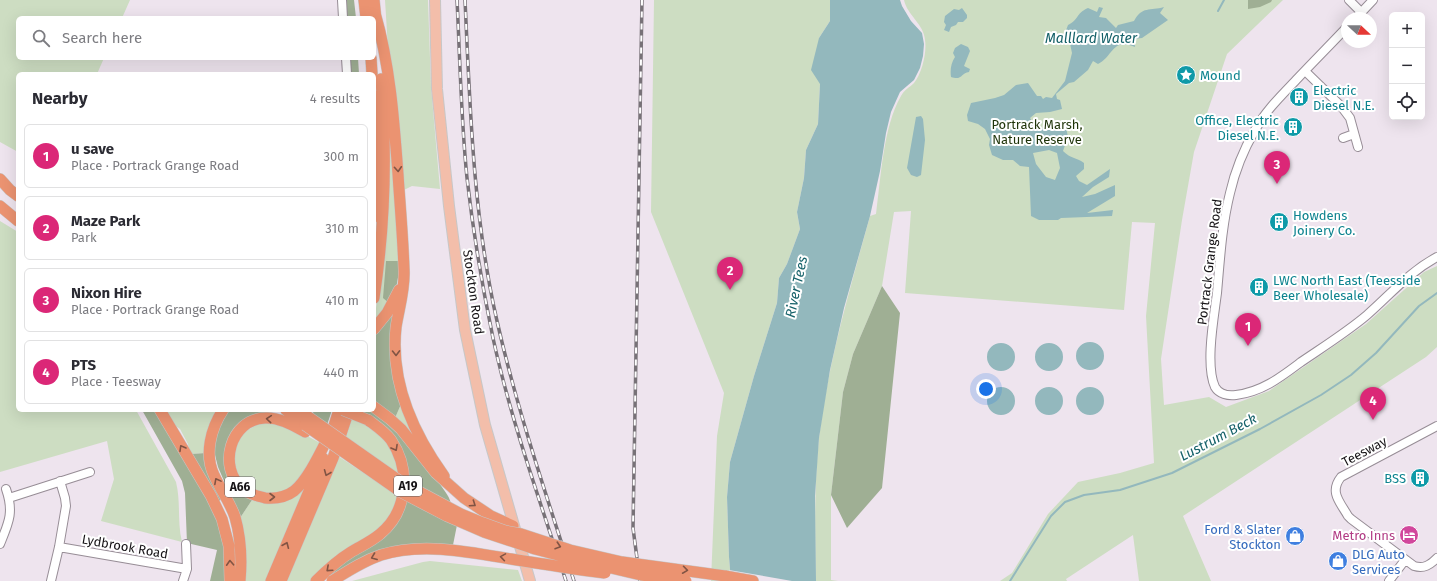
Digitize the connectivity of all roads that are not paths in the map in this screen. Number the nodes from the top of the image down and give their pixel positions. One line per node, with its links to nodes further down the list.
1 (342, 0): 10 (street)
2 (364, 0): 9 (highway)
3 (374, 0): 9 (highway)
4 (435, 0): 69 (main road, Stockton Road)
5 (1349, 0): 7 (street)
6 (1373, 0): 8 (street)
7 (1356, 12)
8 (1361, 12)
9 (371, 15)
10 (343, 16)
11 (376, 25): 33 (highway, A19, one-way to 33)
12 (1341, 33): 16 (street, Portrack Grange Road)
13 (376, 55): 35 (highway)
14 (346, 60): 17 (street)
15 (370, 60): 18 (highway)
16 (1305, 71): 20 (street); 34 (street, Portrack Grange Road)
17 (347, 72)
18 (372, 72)
19 (376, 131): 23 (highway)
20 (1354, 134): 21 (street); 22 (street)
21 (1343, 138)
22 (1358, 148)
23 (376, 172)
24 (0, 178): 25 (highway); 26 (highway)
25 (16, 186)
26 (16, 194)
27 (0, 200): 30 (highway)
28 (0, 206): 31 (highway)
29 (0, 210): 32 (highway)
30 (16, 210)
31 (16, 219)
32 (16, 220)
33 (403, 248): 36 (highway, A19); 49 (highway, A19, one-way to 49)
34 (1437, 257)
35 (376, 282)
36 (376, 327)
37 (376, 408): 49 (highway, A19)
38 (161, 412): 63 (highway, one-way to 38)
39 (222, 412): 64 (highway, one-way to 39)
40 (289, 412): 44 (highway, A19)
41 (338, 412): 45 (highway, A66)
42 (348, 412): 67 (highway, one-way to 67, bridge)
43 (348, 412): 66 (highway, one-way to 66)
44 (304, 421): 45 (highway, A66, one-way to 45); 47 (highway, A66, bridge); 53 (highway, A19, bridge)
45 (334, 426): 65 (highway, A66, one-way to 45)
46 (1437, 426): 58 (street, Teesway)
47 (354, 460): 60 (highway, A19, bridge)
48 (90, 472): 50 (street)
49 (443, 478): 53 (highway, A19, one-way to 53)
50 (60, 481): 52 (street); 56 (street)
51 (6, 488): 52 (street)
52 (9, 498): 54 (street)
53 (521, 534): 71 (highway, A19, one-way to 71, bridge)
54 (1, 541)
55 (186, 544): 59 (street)
56 (59, 546): 59 (street, Lydbrook Road); 61 (street)
57 (1437, 558): 58 (street, Teesway)
58 (1405, 560): 72 (street)
59 (187, 569): 62 (street)
60 (641, 575): 68 (highway, one-way to 68, bridge); 70 (highway, A19, bridge)
61 (51, 581)
62 (183, 581)
63 (230, 581)
64 (240, 581)
65 (272, 581)
66 (281, 581)
67 (316, 581)
68 (332, 581)
69 (530, 581)
70 (686, 581)
71 (753, 581)
72 (1390, 581)

